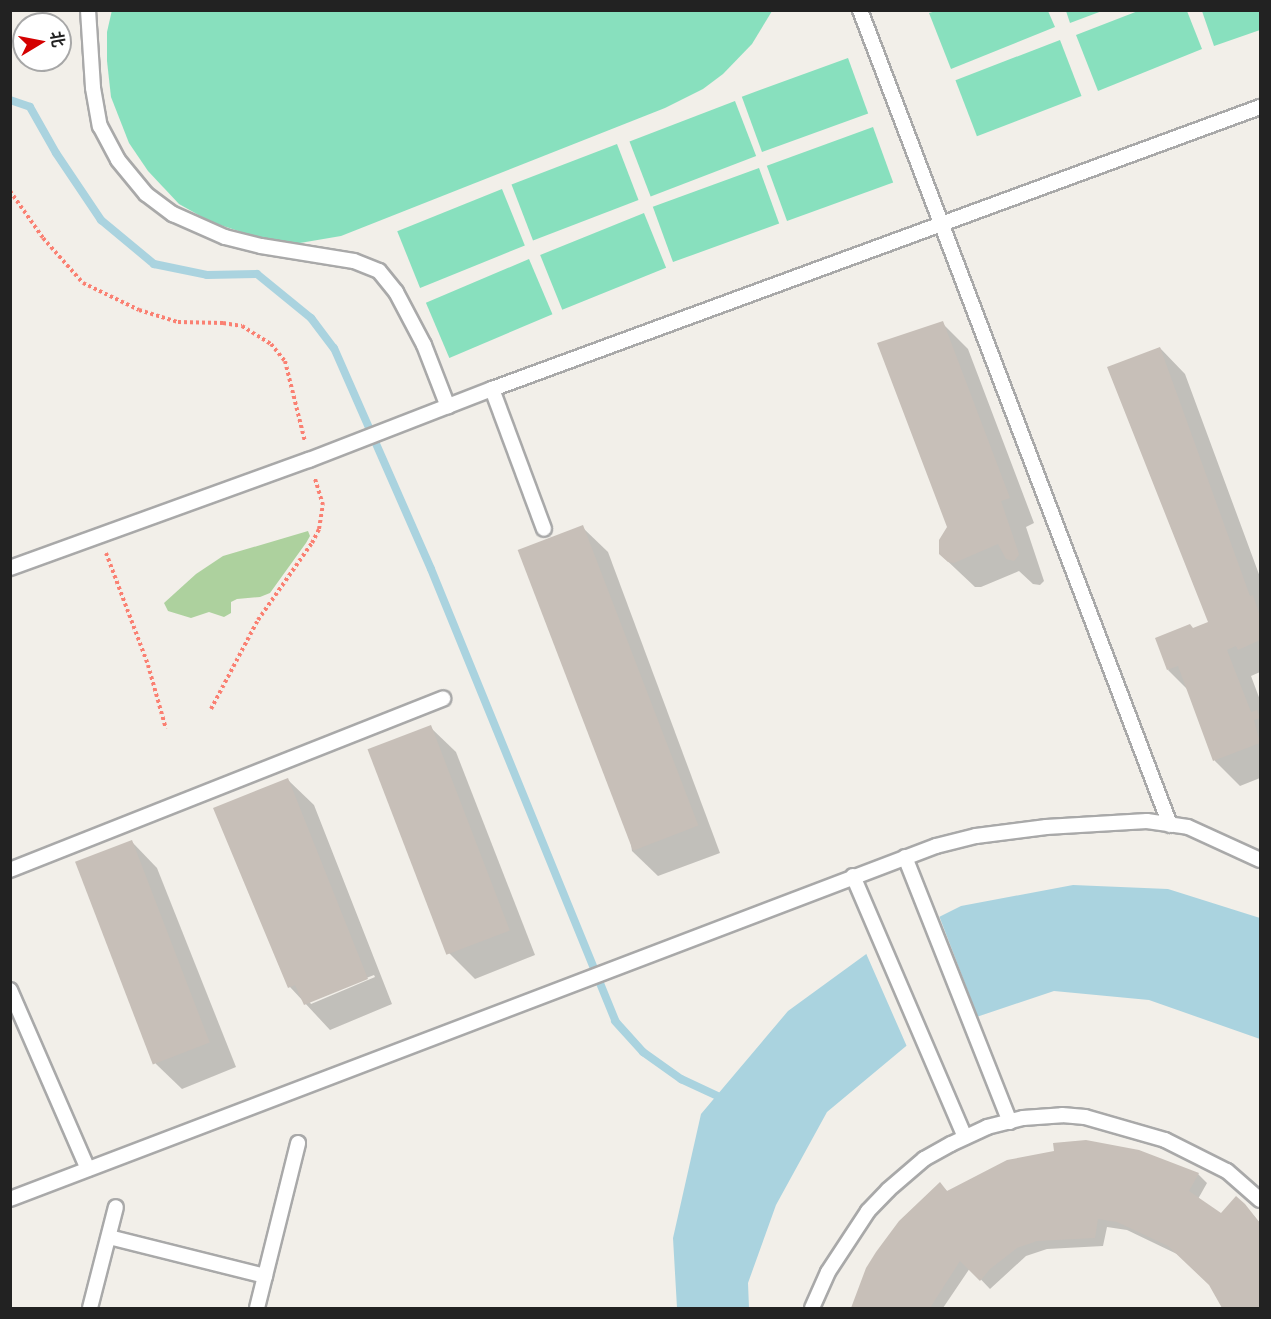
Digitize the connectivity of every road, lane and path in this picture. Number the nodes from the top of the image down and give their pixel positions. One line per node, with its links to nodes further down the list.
1 (88, 10): 7 (lane)
2 (860, 10): 5 (lane)
3 (1260, 107): 5 (lane)
4 (10, 191): 8 (path)
5 (941, 224): 6 (lane); 15 (lane)
6 (492, 389): 7 (lane); 9 (lane)
7 (448, 407): 8 (lane)
8 (309, 460): 10 (lane); 13 (path)
9 (544, 529)
10 (99, 536): 11 (lane); 14 (path)
11 (10, 568)
12 (443, 699): 18 (lane)
13 (211, 709)
14 (166, 729)
15 (1170, 825): 16 (lane); 17 (lane)
16 (905, 857): 19 (lane); 21 (lane)
17 (1260, 860)
18 (10, 870)
19 (853, 876): 22 (lane); 24 (lane)
20 (10, 990): 24 (lane)
21 (1010, 1122): 22 (lane); 26 (lane)
22 (965, 1137): 32 (lane)
23 (298, 1143): 29 (lane)
24 (88, 1169): 25 (lane)
25 (10, 1199)
26 (1260, 1200)
27 (116, 1208): 28 (lane)
28 (109, 1238): 29 (lane); 30 (lane)
29 (265, 1276): 31 (lane)
30 (90, 1308)
31 (257, 1308)
32 (812, 1308)

